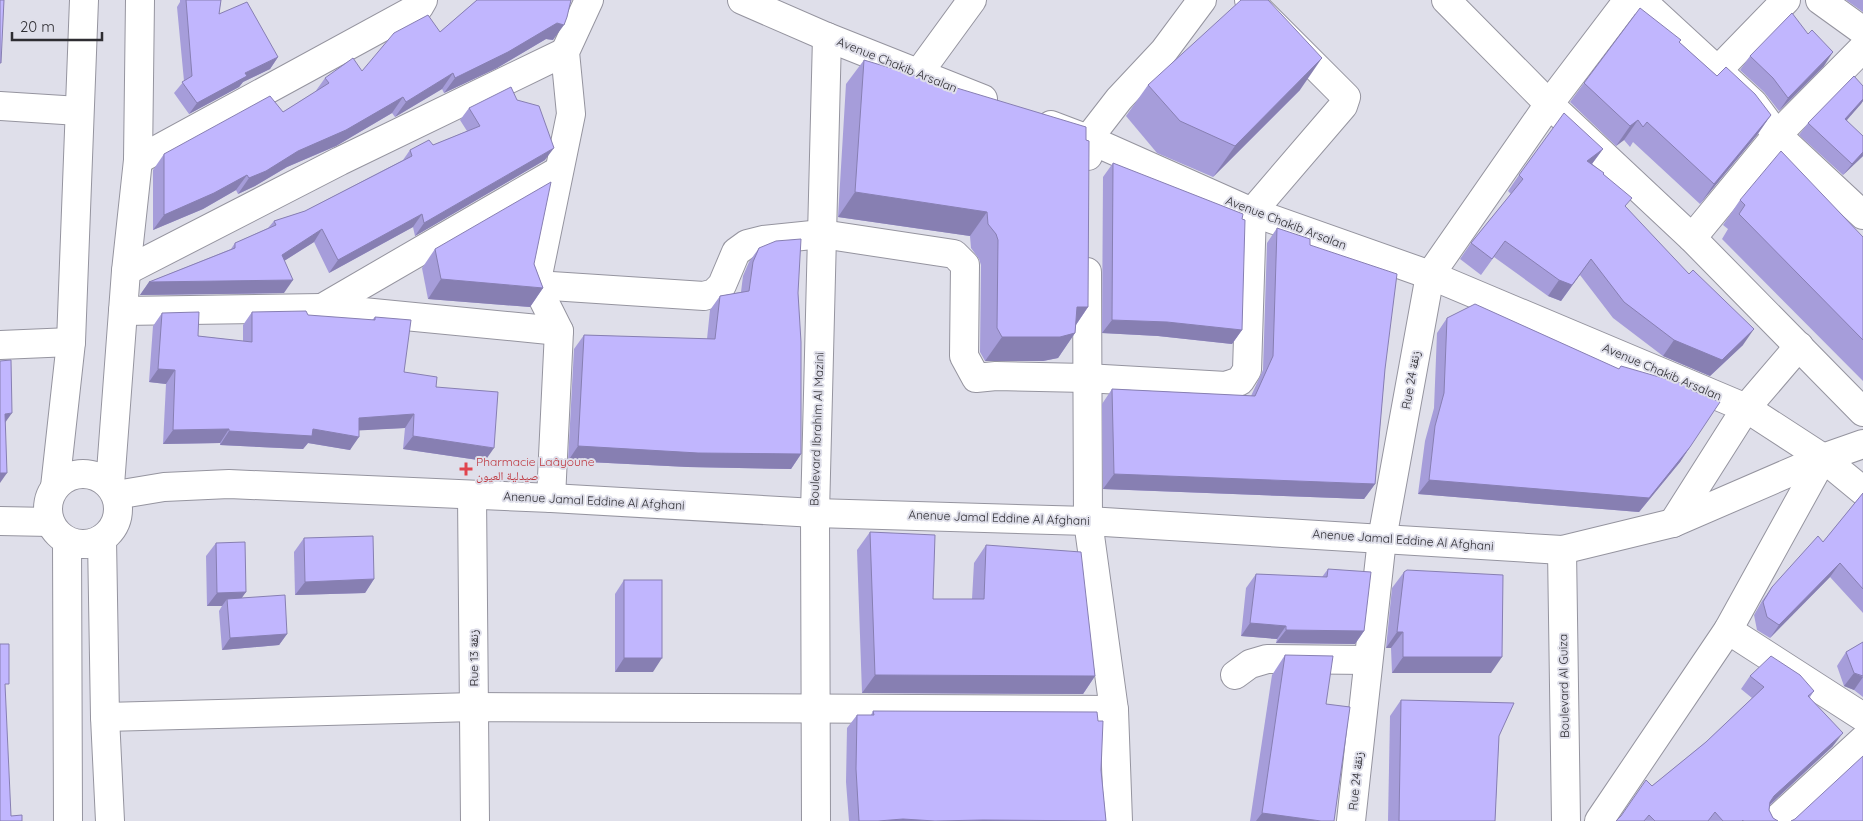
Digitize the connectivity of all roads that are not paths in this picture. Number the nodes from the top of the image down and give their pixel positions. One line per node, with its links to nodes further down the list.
1 (84, 0): 22 (street)
2 (140, 0): 25 (street)
3 (423, 0): 25 (street)
4 (589, 0): 17 (street)
5 (972, 0): 19 (street)
6 (1202, 0): 24 (street)
7 (1249, 0): 28 (street)
8 (1446, 0): 20 (street)
9 (1628, 0): 20 (street, Rue 24 زنقة)
10 (1642, 0): 18 (street)
11 (1786, 0): 18 (street)
12 (1820, 0): 14 (street)
13 (750, 1): 15 (street, Avenue Chakib Arsalan)
14 (1863, 31)
15 (827, 37): 19 (street, Avenue Chakib Arsalan); 30 (street, Boulevard Ibrahim Al Mazini)
16 (1863, 48): 23 (street)
17 (565, 52): 26 (street); 33 (street)
18 (1718, 69): 23 (street)
19 (918, 74): 24 (street, Avenue Chakib Arsalan)
20 (1549, 104): 31 (street); 34 (street, Rue 24 زنقة)
21 (0, 106): 22 (street)
22 (79, 110): 39 (street)
23 (1777, 135): 29 (street); 31 (street)
24 (1088, 139): 27 (street); 28 (street, Avenue Chakib Arsalan)
25 (138, 160): 33 (street)
26 (558, 172): 35 (street); 36 (street)
27 (1088, 179)
28 (1252, 212): 34 (street, Avenue Chakib Arsalan); 42 (street)
29 (1863, 215)
30 (822, 234): 35 (street); 42 (street); 52 (street, Boulevard Ibrahim Al Mazini)
31 (1692, 238): 41 (street)
32 (1087, 249): 42 (street)
33 (126, 271): 37 (street)
34 (1430, 275): 43 (street, Avenue Chakib Arsalan); 58 (street, Rue 24 زنقة)
35 (536, 285): 38 (street)
36 (322, 308): 37 (street); 38 (street)
37 (123, 311): 48 (street)
38 (558, 331): 51 (street)
39 (70, 342): 40 (street); 47 (street)
40 (0, 345)
41 (1799, 346): 43 (street); 44 (street)
42 (1086, 378): 54 (street)
43 (1746, 408): 46 (street, Avenue Chakib Arsalan); 55 (street)
44 (1863, 412)
45 (1863, 444): 46 (street, Anenue Jamal Eddine Al Afghani)
46 (1823, 458): 49 (street, Avenue Chakib Arsalan); 55 (street, Anenue Jamal Eddine Al Afghani); 60 (street)
47 (55, 487): 48 (street); 56 (street)
48 (113, 490): 50 (street, Anenue Jamal Eddine Al Afghani); 57 (street)
49 (1863, 491)
50 (472, 495): 51 (street, Anenue Jamal Eddine Al Afghani); 63 (street, Rue 13 زنقة)
51 (551, 498): 52 (street, Anenue Jamal Eddine Al Afghani)
52 (814, 513): 54 (street, Anenue Jamal Eddine Al Afghani); 64 (street, Boulevard Ibrahim Al Mazini)
53 (0, 521): 56 (street)
54 (1088, 521): 58 (street, Anenue Jamal Eddine Al Afghani); 65 (street)
55 (1673, 523): 59 (street, Anenue Jamal Eddine Al Afghani)
56 (58, 531): 57 (street); 69 (street)
57 (102, 539): 66 (street)
58 (1382, 539): 59 (street, Anenue Jamal Eddine Al Afghani); 61 (street, Rue 24 زنقة)
59 (1562, 550): 75 (street, Boulevard Al Guiza)
60 (1728, 630): 67 (street); 76 (street)
61 (1368, 660): 62 (street); 74 (street, Rue 24 زنقة)
62 (1235, 675)
63 (474, 707): 64 (street); 66 (street); 71 (street, Rue 13 زنقة)
64 (817, 709): 65 (street); 72 (street, Boulevard Ibrahim Al Mazini)
65 (1114, 710): 73 (street)
66 (105, 717): 70 (street)
67 (1863, 717)
68 (1863, 740): 77 (street)
69 (68, 821)
70 (110, 821)
71 (475, 821)
72 (816, 821)
73 (1118, 821)
74 (1351, 821)
75 (1566, 821)
76 (1599, 821)
77 (1775, 821)

